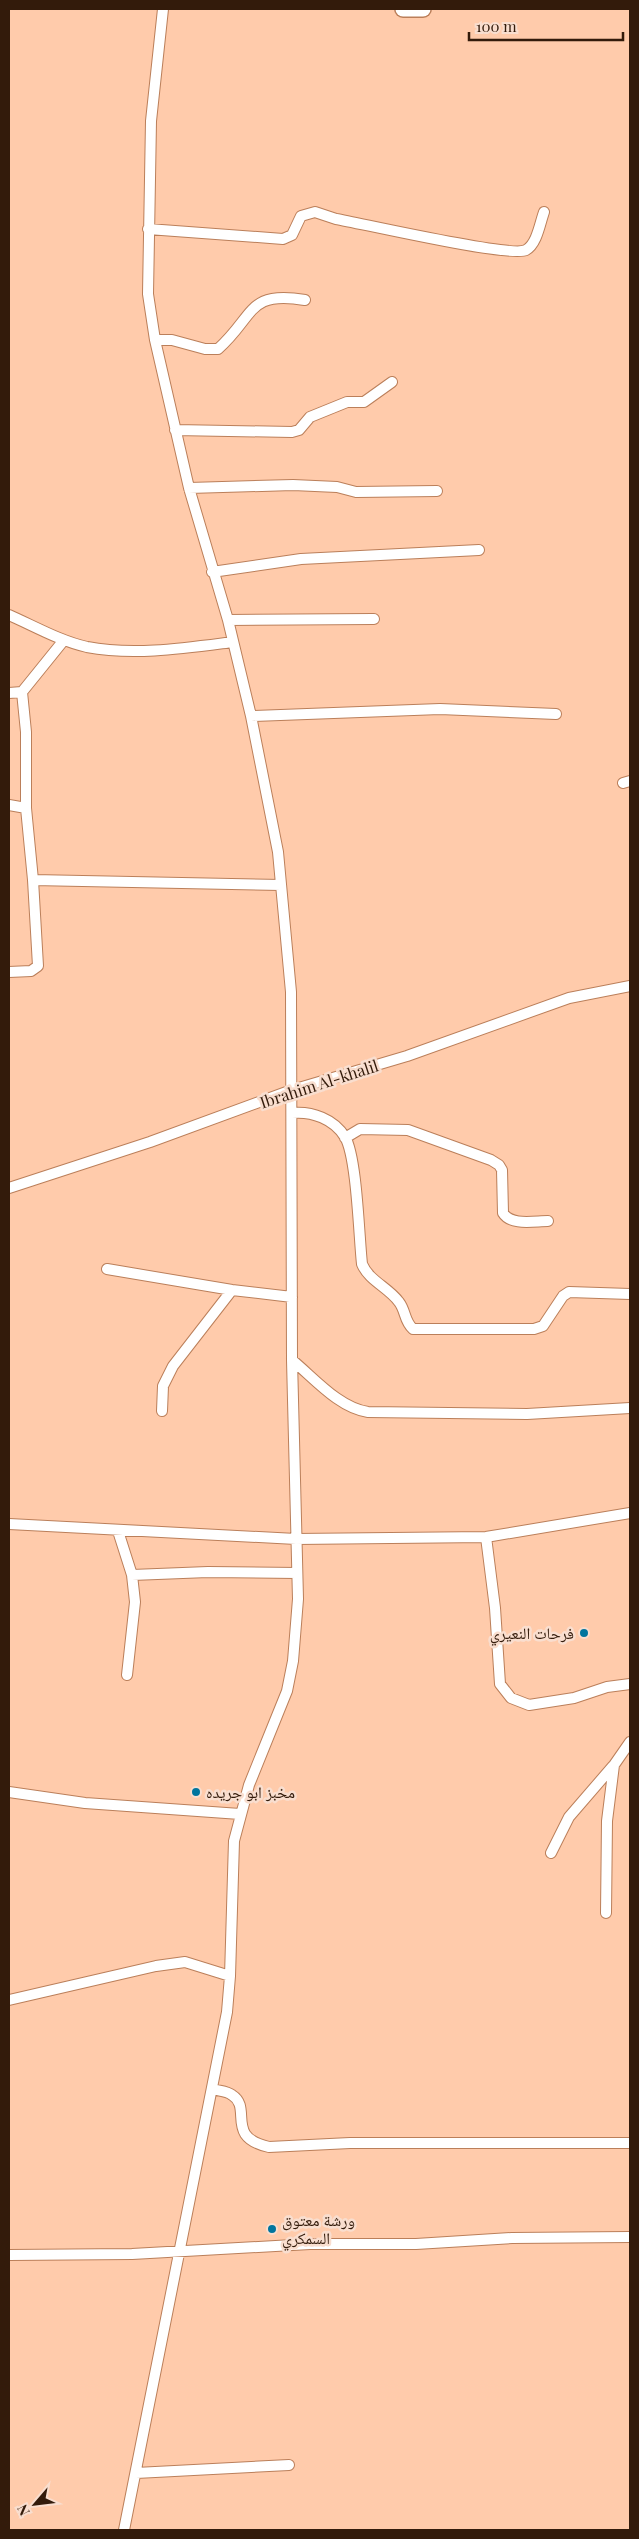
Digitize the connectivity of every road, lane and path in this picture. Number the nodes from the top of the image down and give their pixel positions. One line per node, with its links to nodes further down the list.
1 (162, 9): 5 (street)
2 (403, 9): 3 (highway)
3 (423, 9)
4 (544, 212): 5 (street)
5 (148, 229): 7 (street)
6 (305, 300): 7 (street)
7 (155, 340): 9 (street)
8 (392, 382): 9 (street)
9 (175, 430): 10 (street)
10 (188, 488): 11 (street); 13 (street)
11 (437, 491)
12 (479, 550): 13 (street)
13 (212, 572): 16 (street)
14 (9, 615): 17 (street)
15 (374, 619): 16 (street)
16 (228, 620): 18 (street)
17 (64, 640): 18 (street); 19 (street)
18 (233, 642): 22 (street)
19 (22, 692): 20 (street); 24 (street)
20 (9, 693)
21 (556, 714): 22 (street)
22 (251, 716): 26 (street)
23 (9, 805): 24 (street)
24 (26, 808): 25 (street)
25 (33, 880): 26 (street); 27 (street)
26 (281, 885): 29 (street)
27 (9, 972)
28 (630, 986): 29 (street, Ibrahim Al-khalil)
29 (292, 1090): 30 (street); 32 (street, Ibrahim Al-khalil)
30 (292, 1113): 31 (street); 37 (street)
31 (345, 1138): 33 (street); 36 (street)
32 (9, 1188)
33 (548, 1221)
34 (107, 1269): 35 (street)
35 (232, 1290): 37 (street); 40 (street)
36 (630, 1294)
37 (292, 1297): 38 (street)
38 (292, 1360): 39 (street); 45 (street)
39 (630, 1408)
40 (162, 1411)
41 (630, 1513): 44 (street)
42 (9, 1524): 43 (street)
43 (118, 1531): 45 (street); 47 (street)
44 (486, 1537): 45 (street); 49 (street)
45 (296, 1539): 46 (street)
46 (297, 1573): 47 (street); 53 (street)
47 (132, 1575): 48 (street)
48 (127, 1675)
49 (630, 1684)
50 (630, 1742): 51 (street)
51 (614, 1765): 54 (street); 55 (street)
52 (9, 1792): 53 (street)
53 (240, 1814): 56 (street)
54 (551, 1853)
55 (606, 1913)
56 (230, 1976): 57 (street); 58 (street)
57 (9, 2000)
58 (213, 2089): 59 (street); 61 (street)
59 (630, 2143)
60 (630, 2237): 61 (street)
61 (181, 2251): 62 (street); 64 (street)
62 (9, 2255)
63 (289, 2465): 64 (street)
64 (136, 2473): 65 (street)
65 (124, 2530)

